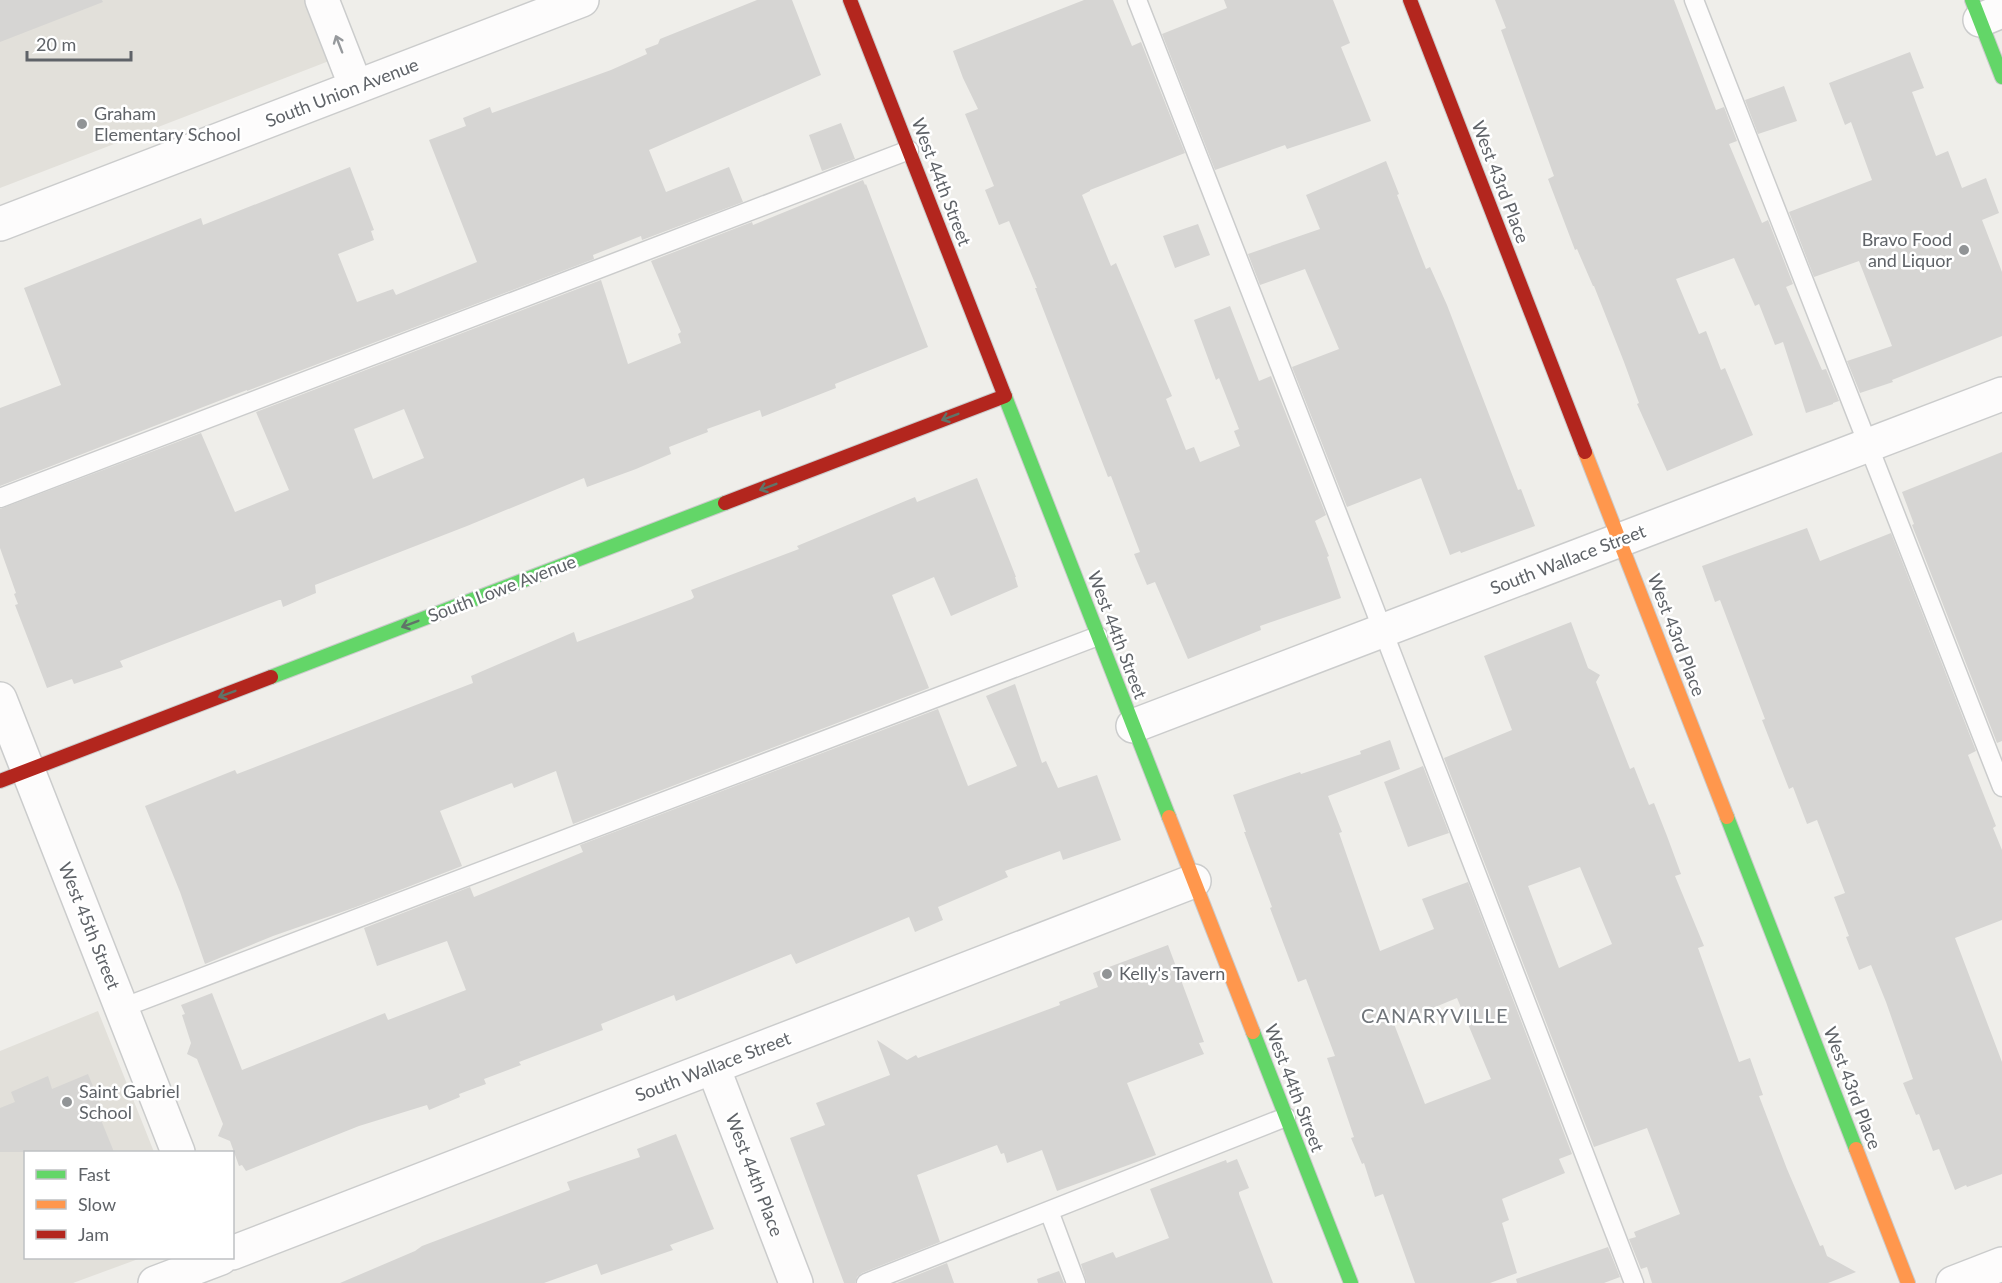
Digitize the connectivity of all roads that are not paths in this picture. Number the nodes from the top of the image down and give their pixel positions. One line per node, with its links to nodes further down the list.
1 (322, 0): 9 (street, one-way to 1)
2 (582, 0): 9 (street, South Union Avenue)
3 (850, 0): 10 (street, West 44th Street)
4 (1137, 0): 17 (lane)
5 (1410, 0): 16 (street, West 43rd Place)
6 (1694, 0): 14 (lane)
7 (1985, 10): 8 (street)
8 (2002, 77)
9 (356, 87): 11 (street, South Union Avenue)
10 (909, 150): 13 (street, West 44th Street); 15 (lane)
11 (0, 224)
12 (2002, 394): 14 (street, South Wallace Street)
13 (1005, 396): 18 (street, West 44th Street); 21 (street, South Lowe Avenue, one-way to 21)
14 (1868, 445): 16 (street, South Wallace Street); 22 (lane)
15 (0, 498)
16 (1620, 540): 17 (street, South Wallace Street); 40 (street, West 43rd Place)
17 (1383, 631): 20 (street, South Wallace Street); 39 (lane)
18 (1098, 636): 20 (street, West 44th Street); 24 (lane)
19 (0, 699): 21 (street, West 45th Street)
20 (1133, 726): 23 (street, West 44th Street)
21 (14, 776): 24 (street, West 45th Street)
22 (2002, 787)
23 (1194, 881): 25 (street, South Wallace Street); 26 (street, West 44th Street)
24 (122, 1008): 27 (street, West 45th Street)
25 (712, 1067): 29 (street, South Wallace Street); 33 (street, West 44th Place)
26 (1286, 1117): 28 (lane); 38 (street, West 44th Street)
27 (178, 1151)
28 (1049, 1211): 36 (lane); 37 (lane)
29 (234, 1252)
30 (217, 1259): 34 (street)
31 (220, 1259): 35 (street)
32 (2002, 1264): 41 (street)
33 (791, 1282)
34 (155, 1283)
35 (229, 1283)
36 (866, 1283)
37 (1076, 1283)
38 (1351, 1283)
39 (1634, 1283)
40 (1908, 1283)
41 (1953, 1283)

